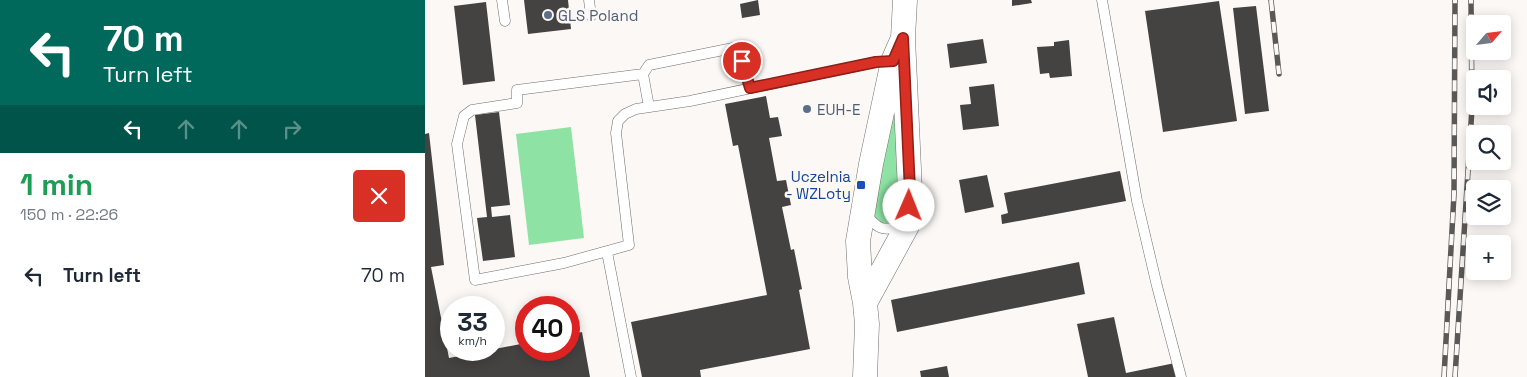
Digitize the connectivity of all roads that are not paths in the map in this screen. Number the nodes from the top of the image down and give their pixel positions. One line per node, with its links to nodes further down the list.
1 (502, 0): 6 (lane)
2 (589, 0): 5 (lane)
3 (905, 0): 7 (street)
4 (1102, 0): 18 (lane)
5 (591, 16)
6 (505, 21)
7 (903, 38): 8 (street); 13 (street)
8 (893, 61): 10 (lane); 12 (street)
9 (643, 74): 10 (lane); 11 (lane); 14 (lane)
10 (750, 88): 11 (lane)
11 (649, 107): 14 (lane)
12 (863, 211): 13 (lane); 15 (street)
13 (907, 226): 15 (street)
14 (607, 252): 16 (lane)
15 (865, 304): 17 (street)
16 (631, 377)
17 (865, 377)
18 (1181, 377)

